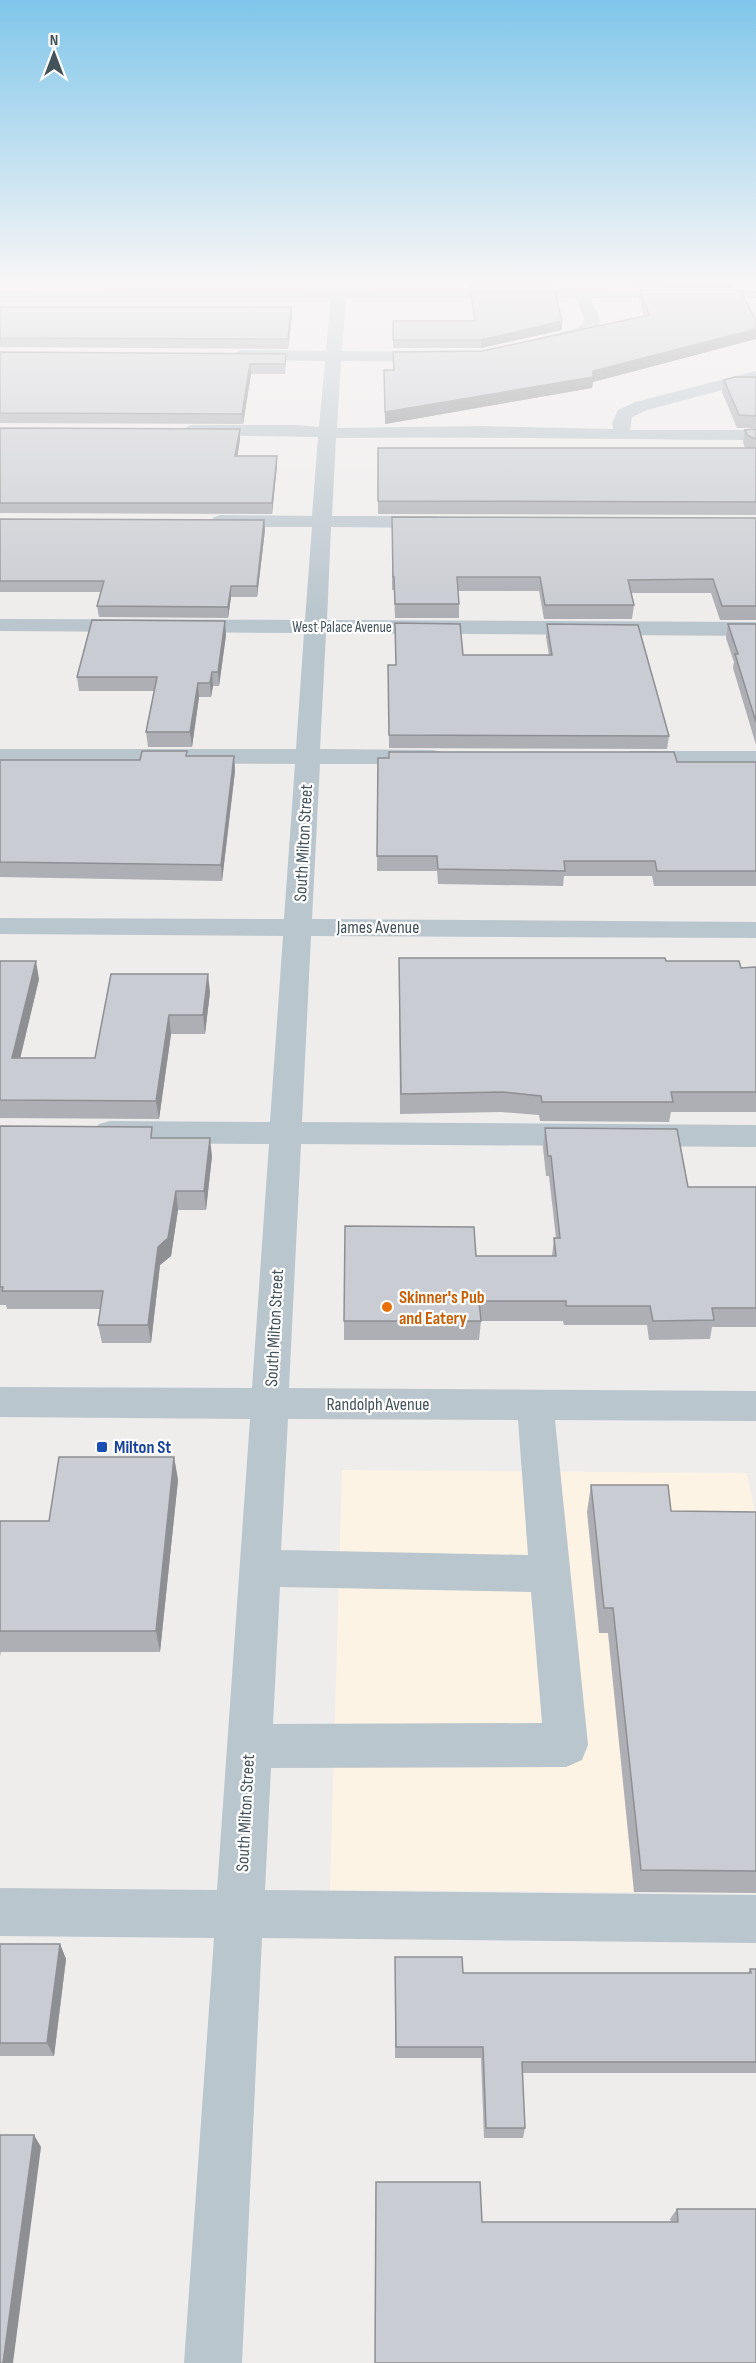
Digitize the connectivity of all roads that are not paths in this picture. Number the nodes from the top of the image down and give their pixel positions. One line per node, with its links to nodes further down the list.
1 (332, 391): 4 (street, South Milton Street)
2 (697, 391): 5 (street)
3 (178, 430): 4 (street)
4 (327, 433): 5 (street); 8 (street, South Milton Street)
5 (622, 435): 6 (street)
6 (756, 435)
7 (201, 521): 8 (street)
8 (322, 521): 9 (street); 11 (street, South Milton Street)
9 (449, 522)
10 (0, 626): 11 (street, West Palace Avenue)
11 (316, 627): 12 (street, West Palace Avenue); 14 (street, South Milton Street)
12 (756, 629)
13 (0, 756): 14 (street)
14 (308, 757): 15 (street); 19 (street, South Milton Street)
15 (453, 757)
16 (604, 758): 17 (street)
17 (756, 758)
18 (0, 926): 19 (street, James Avenue)
19 (298, 926): 20 (street, James Avenue); 22 (street, South Milton Street)
20 (756, 930)
21 (81, 1131): 22 (street)
22 (286, 1133): 23 (street); 25 (street, South Milton Street)
23 (756, 1136)
24 (0, 1402): 25 (street, Randolph Avenue)
25 (269, 1403): 26 (street, Randolph Avenue); 28 (street, South Milton Street)
26 (535, 1404): 27 (street, Randolph Avenue); 29 (street)
27 (756, 1406)
28 (260, 1568): 29 (street); 30 (street, South Milton Street)
29 (550, 1574): 30 (street)
30 (249, 1746): 32 (street, South Milton Street)
31 (0, 1912): 32 (street)
32 (239, 1915): 33 (street); 34 (street, South Milton Street)
33 (756, 1919)
34 (213, 2363)

